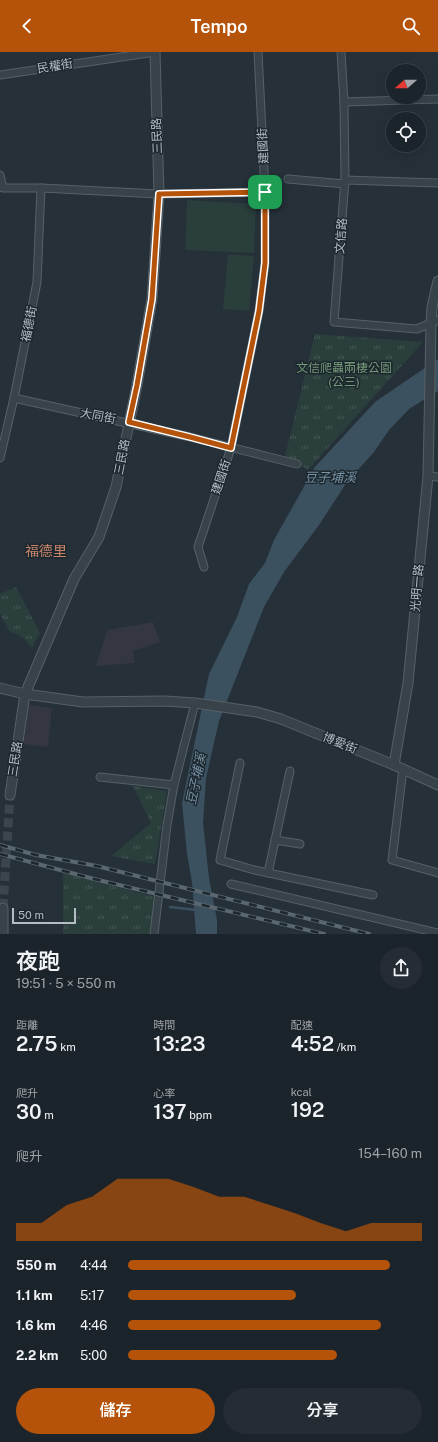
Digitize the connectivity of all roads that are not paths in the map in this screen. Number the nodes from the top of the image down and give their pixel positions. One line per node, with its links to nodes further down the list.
1 (155, 52): 2 (street, 民權街); 5 (street, 民權街); 14 (street, 三民路)
2 (158, 52)
3 (258, 52): 13 (street, 建國街)
4 (340, 52): 7 (street, 文信路)
5 (0, 75)
6 (438, 99): 7 (street)
7 (344, 102): 10 (street, 文信路)
8 (0, 175): 12 (street)
9 (288, 179): 10 (street)
10 (345, 182): 11 (street); 16 (street, 文信路)
11 (438, 183)
12 (41, 188): 14 (street); 17 (street, 福德街)
13 (265, 192): 14 (street); 19 (street, 建國街)
14 (159, 194): 18 (street, 三民路)
15 (438, 281): 16 (street)
16 (434, 322): 22 (street, 光明一路)
17 (14, 398): 18 (street, 大同街); 20 (street, 福德街)
18 (129, 422): 19 (street, 大同街); 26 (street, 三民路)
19 (231, 448): 21 (street, 大同街); 24 (street, 建國街)
20 (0, 458)
21 (297, 464)
22 (428, 476): 23 (street); 29 (street, 光明一路)
23 (438, 476)
24 (204, 567)
25 (0, 688): 26 (street)
26 (25, 694): 27 (street); 35 (street, 三民路)
27 (196, 703): 29 (street, 博愛街); 33 (street)
28 (240, 763): 38 (street)
29 (394, 765): 30 (street, 博愛街)
30 (403, 770): 34 (street, 博愛街); 39 (street)
31 (290, 771): 36 (street)
32 (100, 777): 33 (street)
33 (174, 785): 45 (street)
34 (438, 785)
35 (10, 795)
36 (275, 840): 37 (street); 38 (street)
37 (300, 844)
38 (268, 873): 41 (street)
39 (438, 873)
40 (231, 884): 43 (street)
41 (373, 896)
42 (3, 908): 44 (street)
43 (438, 933)
44 (3, 934)
45 (154, 934)

